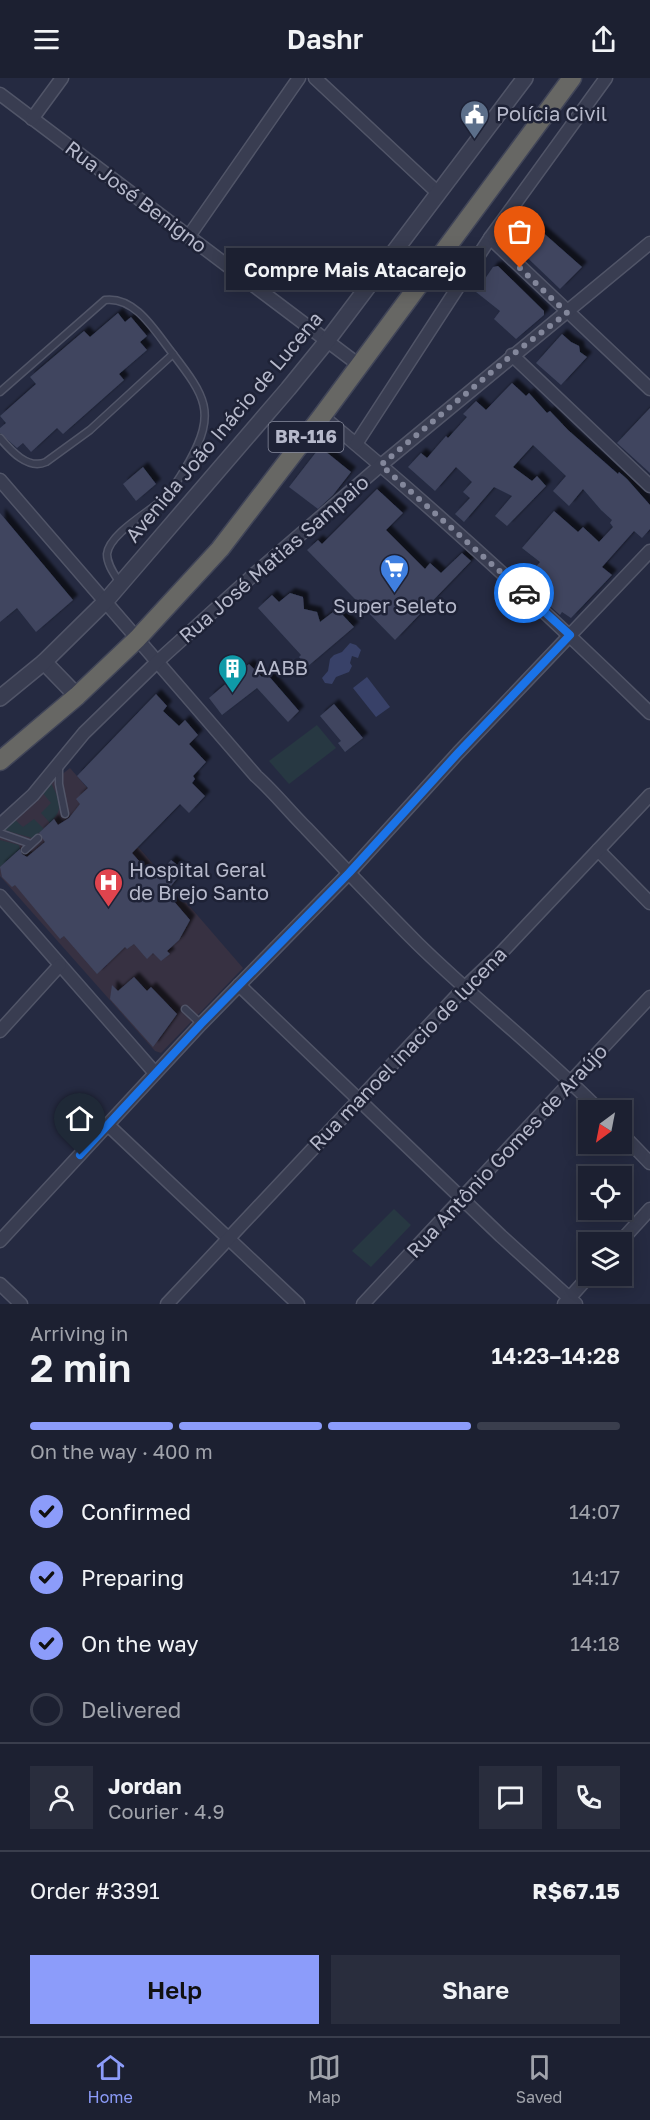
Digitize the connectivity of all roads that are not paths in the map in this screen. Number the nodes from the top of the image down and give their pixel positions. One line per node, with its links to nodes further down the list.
1 (62, 78): 8 (street)
2 (299, 78): 10 (street)
3 (315, 78): 9 (street)
4 (525, 78): 9 (street, Avenida João Inácio de Lucena)
5 (572, 78): 17 (highway, BR-116)
6 (606, 78): 11 (street)
7 (0, 94): 8 (street, Rua José Benigno)
8 (32, 119): 10 (street, Rua José Benigno)
9 (438, 193): 14 (street, Avenida João Inácio de Lucena)
10 (189, 236): 14 (street, Rua José Benigno)
11 (490, 238): 13 (street); 22 (street)
12 (650, 243): 13 (street, Rua José Matias Sampaio)
13 (567, 313): 16 (street, Rua José Matias Sampaio); 18 (street)
14 (327, 341): 17 (street, Rua José Benigno); 27 (street, Avenida João Inácio de Lucena)
15 (173, 354): 19 (lane); 21 (lane); 27 (lane)
16 (512, 355): 23 (street, Rua José Matias Sampaio); 25 (street)
17 (359, 365): 20 (highway, BR-116)
18 (650, 389)
19 (0, 392)
20 (322, 416): 22 (street); 30 (highway, BR-116)
21 (0, 438)
22 (356, 444): 23 (street)
23 (381, 465): 29 (street); 31 (street, Rua José Matias Sampaio)
24 (0, 480): 28 (street)
25 (650, 486)
26 (650, 551): 29 (street)
27 (121, 584): 28 (street, Avenida João Inácio de Lucena)
28 (105, 602): 30 (street); 32 (street, Avenida João Inácio de Lucena)
29 (570, 635): 35 (street); 46 (street)
30 (137, 639): 31 (street); 33 (highway, BR-116)
31 (158, 661): 37 (street, Rua José Matias Sampaio); 46 (street)
32 (44, 662): 33 (street); 34 (street, Avenida João Inácio de Lucena)
33 (77, 696): 36 (highway, BR-116)
34 (0, 698)
35 (650, 713)
36 (0, 761)
37 (59, 763): 39 (lane); 40 (street, Rua José Matias Sampaio)
38 (650, 795): 45 (street, Rua manoel inacio de lucena)
39 (65, 814)
40 (0, 825)
41 (0, 833): 43 (lane)
42 (38, 838): 43 (lane)
43 (31, 844): 44 (lane)
44 (25, 850)
45 (598, 850): 48 (street); 51 (street, Rua manoel inacio de lucena)
46 (349, 873): 50 (street); 51 (street)
47 (0, 896): 49 (street)
48 (650, 903)
49 (60, 965): 55 (street); 56 (street)
50 (239, 985): 54 (street); 58 (street)
51 (464, 988): 57 (street); 58 (street, Rua manoel inacio de lucena)
52 (650, 998): 57 (street, Rua Antônio Gomes de Araújo)
53 (185, 1009): 54 (lane)
54 (201, 1024): 56 (street)
55 (0, 1031)
56 (155, 1073): 60 (street)
57 (571, 1082): 59 (street); 63 (street, Rua Antônio Gomes de Araújo)
58 (360, 1100): 63 (street); 66 (street, Rua manoel inacio de lucena)
59 (588, 1100)
60 (108, 1125): 66 (street); 67 (street)
61 (632, 1144): 62 (street)
62 (650, 1163)
63 (462, 1198): 70 (street); 74 (street, Rua Antônio Gomes de Araújo)
64 (650, 1209): 65 (street)
65 (629, 1232)
66 (228, 1240): 72 (street, Rua manoel inacio de lucena); 73 (street)
67 (0, 1241)
68 (0, 1284): 71 (street)
69 (582, 1286): 70 (street)
70 (570, 1302)
71 (21, 1304)
72 (167, 1304)
73 (298, 1304)
74 (363, 1304)

